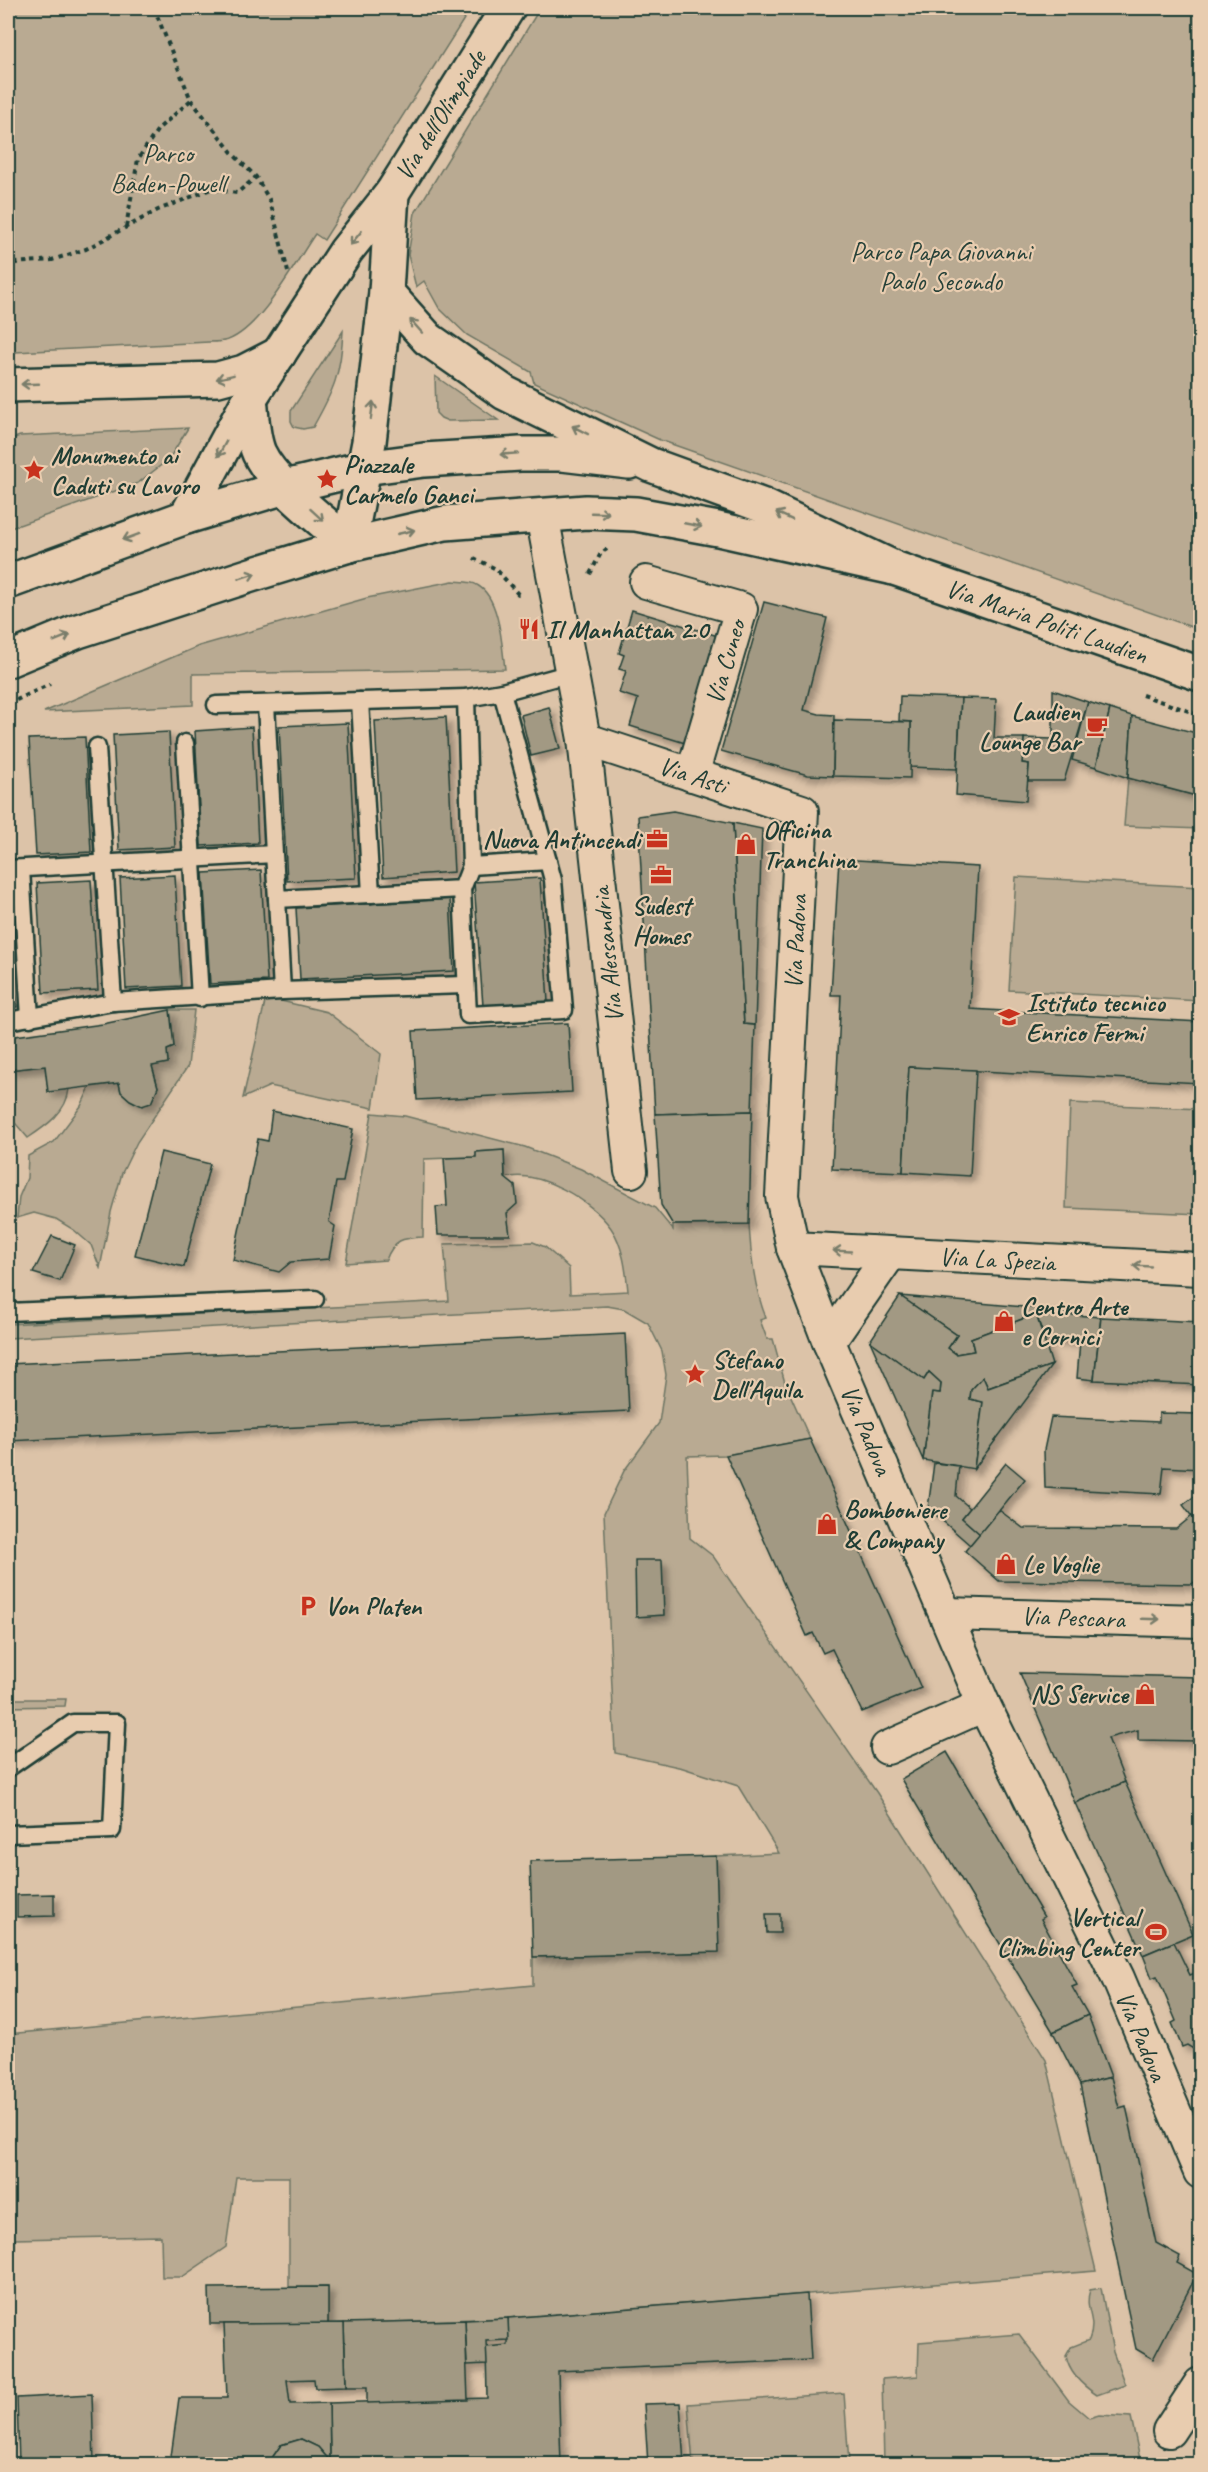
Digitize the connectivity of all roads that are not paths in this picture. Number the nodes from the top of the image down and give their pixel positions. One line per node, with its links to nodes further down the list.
1 (507, 8): 2 (street, Via dell'Olimpiade)
2 (392, 193): 3 (street); 4 (street, Via dell'Olimpiade, one-way to 4)
3 (386, 292): 7 (street, one-way to 3); 8 (street, one-way to 3)
4 (279, 354): 5 (street, one-way to 5); 6 (street, Via dell'Olimpiade)
5 (8, 385)
6 (250, 398): 9 (street); 11 (street, Via dell'Olimpiade, one-way to 11)
7 (651, 465): 8 (street, one-way to 8); 13 (street, one-way to 7)
8 (364, 468): 9 (street); 12 (street)
9 (285, 487): 11 (street); 12 (street, one-way to 12)
10 (543, 515): 12 (street, one-way to 10); 13 (street, one-way to 13); 17 (street, Via Alessandria)
11 (186, 517): 14 (street, one-way to 14)
12 (349, 545): 16 (street, one-way to 12)
13 (894, 568): 18 (street, Via Maria Politi Laudien)
14 (8, 582)
15 (646, 582): 27 (street, Via Cuneo)
16 (8, 660)
17 (571, 673): 19 (lane); 24 (street, Via Alessandria)
18 (1200, 674)
19 (502, 692): 20 (lane); 31 (lane)
20 (466, 698): 21 (lane); 33 (lane)
21 (360, 701): 22 (lane); 36 (lane)
22 (266, 704): 23 (lane); 29 (lane)
23 (216, 705)
24 (584, 739): 27 (street, Via Asti); 44 (street, Via Alessandria)
25 (185, 743): 30 (lane)
26 (97, 747): 32 (lane)
27 (692, 775): 28 (street, Via Asti)
28 (802, 811): 45 (street, Via Padova)
29 (274, 854): 30 (lane); 37 (lane)
30 (191, 859): 32 (lane); 40 (lane)
31 (548, 861): 33 (lane); 38 (lane)
32 (104, 864): 34 (lane); 41 (lane)
33 (471, 866): 35 (lane)
34 (14, 869): 42 (lane)
35 (462, 889): 36 (lane); 38 (lane)
36 (371, 894): 37 (lane)
37 (277, 899): 39 (lane)
38 (465, 985): 39 (lane)
39 (282, 991): 40 (lane)
40 (200, 998): 41 (lane)
41 (112, 1002): 42 (lane)
42 (30, 1018): 43 (lane)
43 (8, 1021)
44 (631, 1171)
45 (793, 1248): 46 (street, Via La Spezia, one-way to 45); 50 (street, Via Padova)
46 (890, 1254): 47 (street, Via La Spezia, one-way to 46); 50 (street)
47 (1200, 1269)
48 (315, 1299): 49 (lane)
49 (8, 1312)
50 (830, 1342): 51 (street, Via Padova)
51 (945, 1614): 52 (street, Via Pescara, one-way to 52); 53 (street, Via Padova)
52 (1200, 1621)
53 (984, 1705): 54 (street); 57 (street, Via Padova)
54 (887, 1748)
55 (8, 1768): 56 (lane)
56 (8, 1834)
57 (1200, 2172)
58 (1200, 2384): 59 (street)
59 (1169, 2431)

